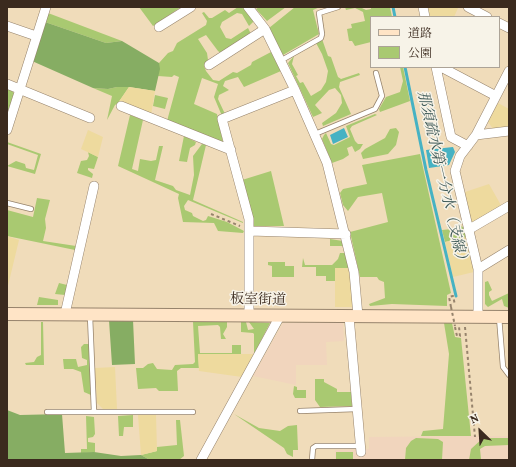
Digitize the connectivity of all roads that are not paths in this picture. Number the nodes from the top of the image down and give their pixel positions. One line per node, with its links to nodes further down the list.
1 (46, 7): 12 (street)
2 (190, 7): 9 (street)
3 (248, 7): 11 (street)
4 (338, 7): 13 (lane)
5 (468, 7): 6 (street)
6 (485, 16)
7 (500, 24): 10 (street)
8 (7, 26): 12 (street)
9 (159, 27)
10 (509, 28)
11 (265, 29): 13 (street); 14 (street)
12 (36, 36): 20 (street)
13 (280, 61): 21 (street)
14 (209, 65)
15 (436, 68): 29 (street)
16 (443, 68): 22 (street)
17 (509, 71): 22 (street)
18 (376, 73): 27 (lane)
19 (7, 84): 20 (street)
20 (20, 88): 24 (street); 25 (street)
21 (295, 90): 27 (street); 30 (street)
22 (496, 96): 28 (street)
23 (121, 106): 30 (street)
24 (90, 118)
25 (7, 130)
26 (509, 131): 28 (street)
27 (315, 134): 37 (street)
28 (476, 136): 29 (street)
29 (468, 146): 36 (street)
30 (231, 150): 35 (street)
31 (94, 186): 41 (street)
32 (7, 203): 34 (lane)
33 (509, 206): 36 (street)
34 (31, 210)
35 (249, 230): 37 (street); 43 (street)
36 (468, 230): 39 (street)
37 (346, 234): 45 (street)
38 (509, 250): 39 (street)
39 (478, 269): 46 (street)
40 (7, 314): 41 (main road, 板室街道)
41 (65, 314): 42 (main road, 板室街道)
42 (90, 314): 43 (main road, 板室街道); 52 (lane)
43 (249, 316): 44 (main road, 板室街道)
44 (280, 316): 45 (main road, 板室街道); 55 (street)
45 (353, 316): 46 (main road, 板室街道); 49 (street)
46 (478, 317): 47 (main road, 板室街道)
47 (504, 317): 48 (lane)
48 (509, 375)
49 (357, 409): 50 (lane); 54 (street)
50 (300, 410)
51 (47, 412): 52 (lane)
52 (94, 412): 53 (lane)
53 (193, 412)
54 (361, 449): 56 (lane)
55 (201, 460)
56 (312, 460)

